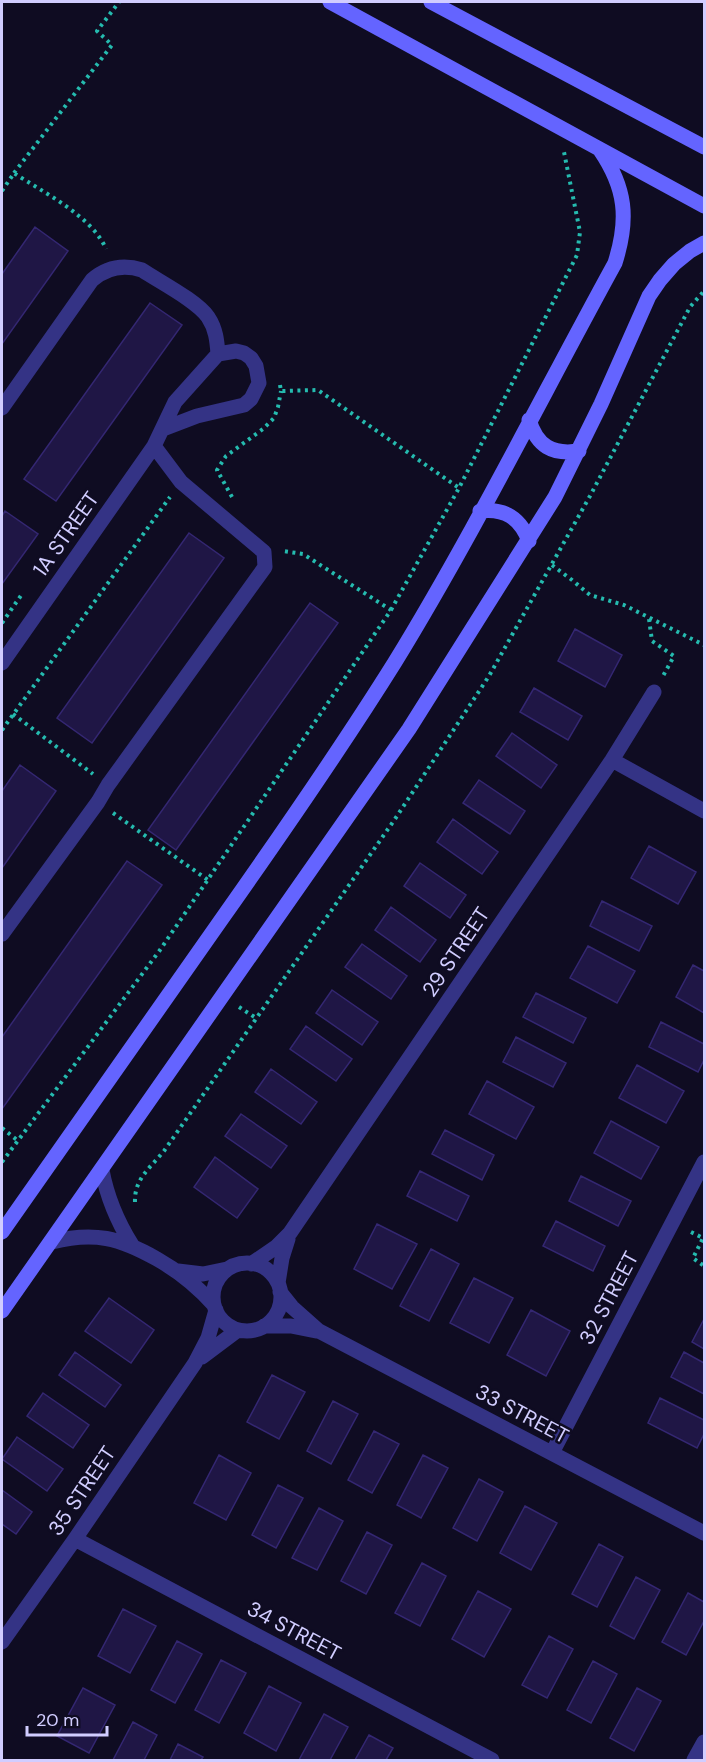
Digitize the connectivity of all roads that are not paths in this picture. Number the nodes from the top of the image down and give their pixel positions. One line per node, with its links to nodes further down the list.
1 (330, 2): 4 (street)
2 (431, 2): 3 (street)
3 (705, 147)
4 (600, 150): 5 (street); 9 (street)
5 (705, 206)
6 (705, 243): 12 (street)
7 (218, 354): 8 (street); 10 (street, 1A STREET); 10 (street)
8 (2, 408)
9 (529, 420): 12 (street); 13 (street)
10 (163, 429): 11 (street, 1A STREET)
11 (154, 446): 15 (street, 1A STREET); 19 (street)
12 (579, 451): 14 (street)
13 (480, 511): 14 (street); 22 (street)
14 (529, 541): 21 (street)
15 (2, 663)
16 (654, 692): 17 (street, 29 STREET)
17 (612, 760): 18 (street); 23 (street, 29 STREET)
18 (705, 811)
19 (2, 934)
20 (705, 1162): 36 (street, 32 STREET)
21 (102, 1170): 24 (street); 25 (street)
22 (2, 1232)
23 (290, 1233): 26 (street, 29 STREET); 29 (street, 29 STREET)
24 (52, 1242): 25 (street); 31 (street)
25 (132, 1245): 28 (street)
26 (251, 1264): 27 (street); 29 (street)
27 (227, 1269): 28 (street); 30 (street)
28 (178, 1271): 30 (street)
29 (279, 1288): 32 (street); 34 (street, 33 STREET)
30 (215, 1308): 33 (street); 35 (street)
31 (2, 1311)
32 (264, 1326): 33 (street); 34 (street, 33 STREET)
33 (238, 1330): 35 (street)
34 (319, 1332): 36 (street, 33 STREET)
35 (195, 1363): 38 (street, 35 STREET)
36 (552, 1453): 37 (street, 33 STREET)
37 (705, 1533)
38 (75, 1539): 39 (street, 35 STREET); 41 (street, 34 STREET)
39 (2, 1641)
40 (705, 1742): 42 (street)
41 (492, 1761)
42 (694, 1761)

